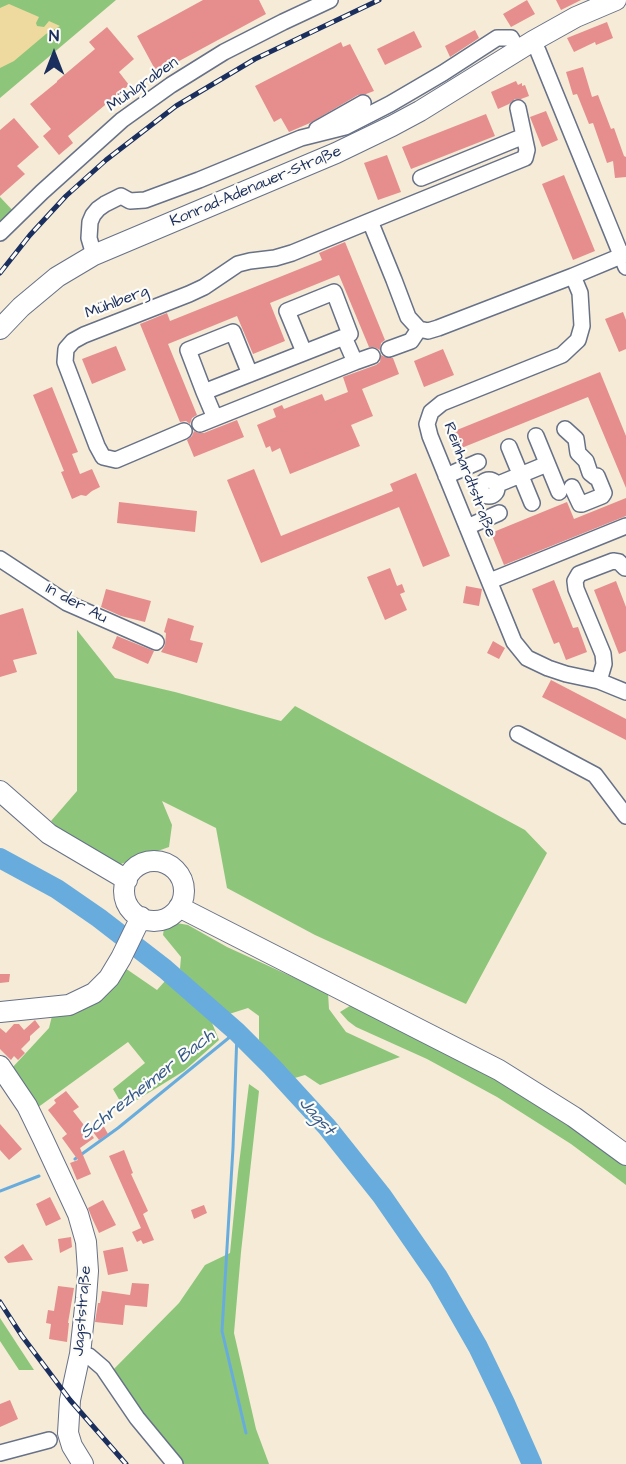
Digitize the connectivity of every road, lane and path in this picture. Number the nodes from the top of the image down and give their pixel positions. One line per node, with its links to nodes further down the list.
1 (330, 0): 10 (street, Mühlgraben)
2 (616, 0): 3 (main road, Konrad-Adenauer-Straße)
3 (526, 46): 7 (street); 11 (main road, Konrad-Adenauer-Straße); 12 (street)
4 (363, 104): 7 (street)
5 (518, 108): 6 (street)
6 (524, 136): 8 (street); 9 (street)
7 (301, 138): 11 (street)
8 (421, 178)
9 (370, 221): 15 (street); 26 (street, Mühlberg)
10 (0, 232)
11 (94, 255): 14 (main road, Konrad-Adenauer-Straße)
12 (624, 259): 13 (street)
13 (573, 276): 15 (street); 32 (street, Reinhardtstraße)
14 (0, 329)
15 (419, 329): 17 (street)
16 (344, 337): 18 (street); 18 (street); 20 (street)
17 (389, 349)
18 (304, 352): 21 (street)
19 (372, 356): 20 (street)
20 (355, 362): 23 (street)
21 (250, 374): 22 (street); 22 (street)
22 (204, 392): 23 (street)
23 (215, 418): 24 (street)
24 (200, 424)
25 (565, 429): 30 (street)
26 (184, 431)
27 (536, 436): 30 (street)
28 (509, 447): 31 (street)
29 (478, 462): 32 (street)
30 (547, 464): 31 (street)
31 (520, 475): 33 (street); 34 (street)
32 (446, 476): 37 (street, Reinhardtstraße)
33 (496, 485)
34 (532, 503)
35 (499, 513): 37 (street)
36 (626, 526): 40 (street)
37 (467, 527): 40 (street, Reinhardtstraße)
38 (0, 560): 41 (street, In der Au)
39 (625, 569): 42 (street)
40 (490, 581): 42 (street, Reinhardtstraße)
41 (156, 642)
42 (599, 681): 43 (street, Reinhardtstraße)
43 (626, 692)
44 (518, 734): 46 (street)
45 (0, 792): 47 (main road)
46 (626, 816)
47 (127, 880): 48 (main road); 49 (main road)
48 (179, 907): 49 (main road); 52 (main road)
49 (138, 924): 50 (main road)
50 (0, 1012)
51 (0, 1066): 53 (main road, Jagststraße)
52 (626, 1155)
53 (80, 1354): 56 (main road, Jagststraße); 57 (street)
54 (49, 1440): 55 (street)
55 (0, 1453)
56 (84, 1464)
57 (175, 1464)

